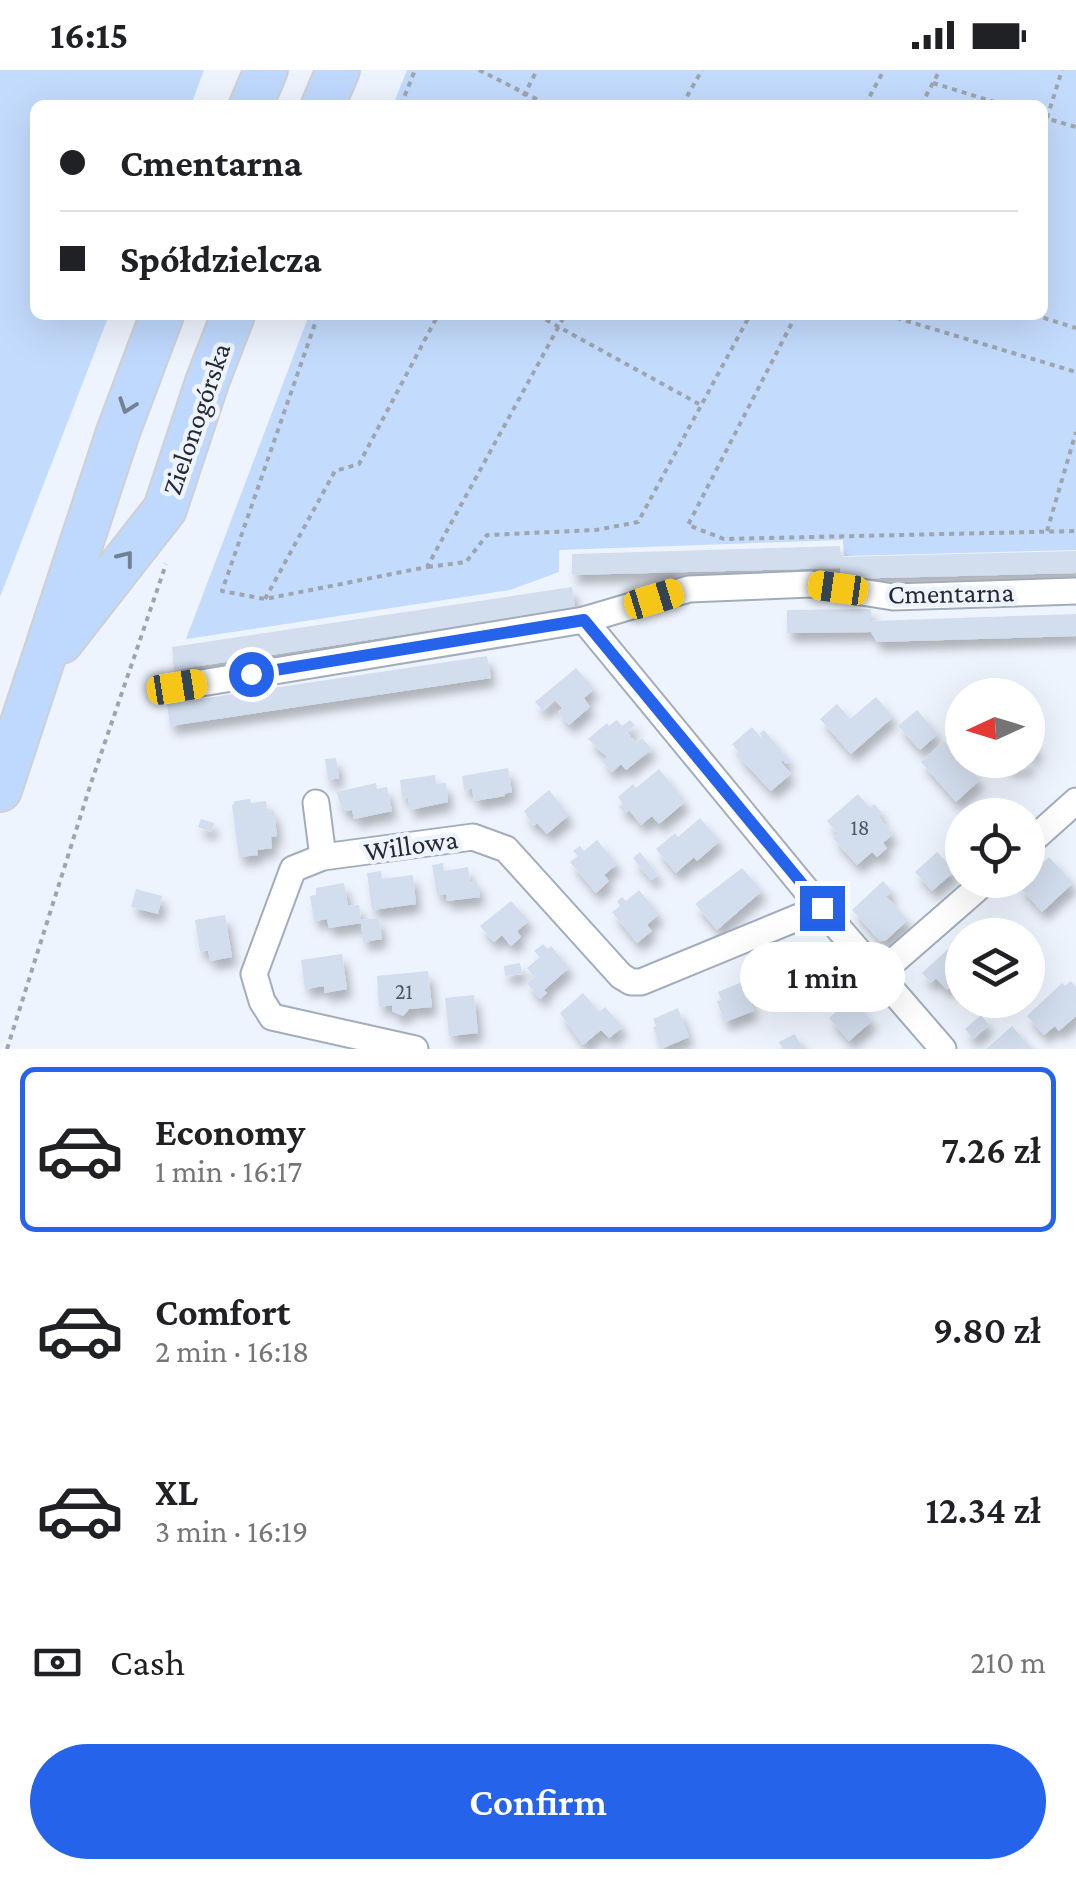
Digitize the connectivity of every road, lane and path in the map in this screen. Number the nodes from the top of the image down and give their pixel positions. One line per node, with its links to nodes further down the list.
1 (266, 70): 12 (main road)
2 (338, 70): 13 (main road)
3 (415, 70): 14 (path)
4 (479, 70): 11 (path)
5 (538, 70): 11 (path)
6 (702, 70): 17 (path)
7 (884, 70): 18 (path)
8 (940, 70): 10 (path)
9 (1062, 70): 21 (path)
10 (933, 82): 19 (path); 20 (path)
11 (526, 92): 15 (path); 16 (path)
12 (253, 100)
13 (325, 100)
14 (403, 100)
15 (522, 100)
16 (540, 100)
17 (685, 100)
18 (868, 100)
19 (923, 100)
20 (989, 100)
21 (1048, 110)
22 (1048, 119): 23 (path)
23 (1076, 127)
24 (1048, 319): 35 (path)
25 (160, 320): 46 (main road, Zielonogórska, one-way to 46)
26 (231, 320): 46 (main road, Zielonogórska, one-way to 26)
27 (316, 320): 44 (path)
28 (435, 320): 44 (path)
29 (546, 320): 34 (path)
30 (562, 320): 34 (path)
31 (747, 320): 37 (path)
32 (793, 320): 39 (path)
33 (904, 320): 36 (path)
34 (558, 327): 37 (path); 42 (path)
35 (1076, 328)
36 (1076, 372)
37 (699, 404): 42 (path)
38 (1076, 432): 39 (path)
39 (1047, 531): 40 (path)
40 (1076, 531)
41 (166, 564): 56 (path)
42 (427, 568): 44 (path)
43 (1076, 591): 45 (street, Cmentarna)
44 (265, 599)
45 (584, 620): 47 (street, Cmentarna); 54 (street)
46 (44, 662): 48 (main road, Zielonogórska)
47 (177, 687)
48 (0, 790)
49 (1076, 802): 51 (street)
50 (316, 803): 52 (street)
51 (1045, 829)
52 (323, 857): 54 (street, Willowa); 57 (street)
53 (966, 898): 55 (street)
54 (822, 908): 55 (street)
55 (878, 975): 58 (street)
56 (7, 1049)
57 (415, 1049)
58 (943, 1049)

